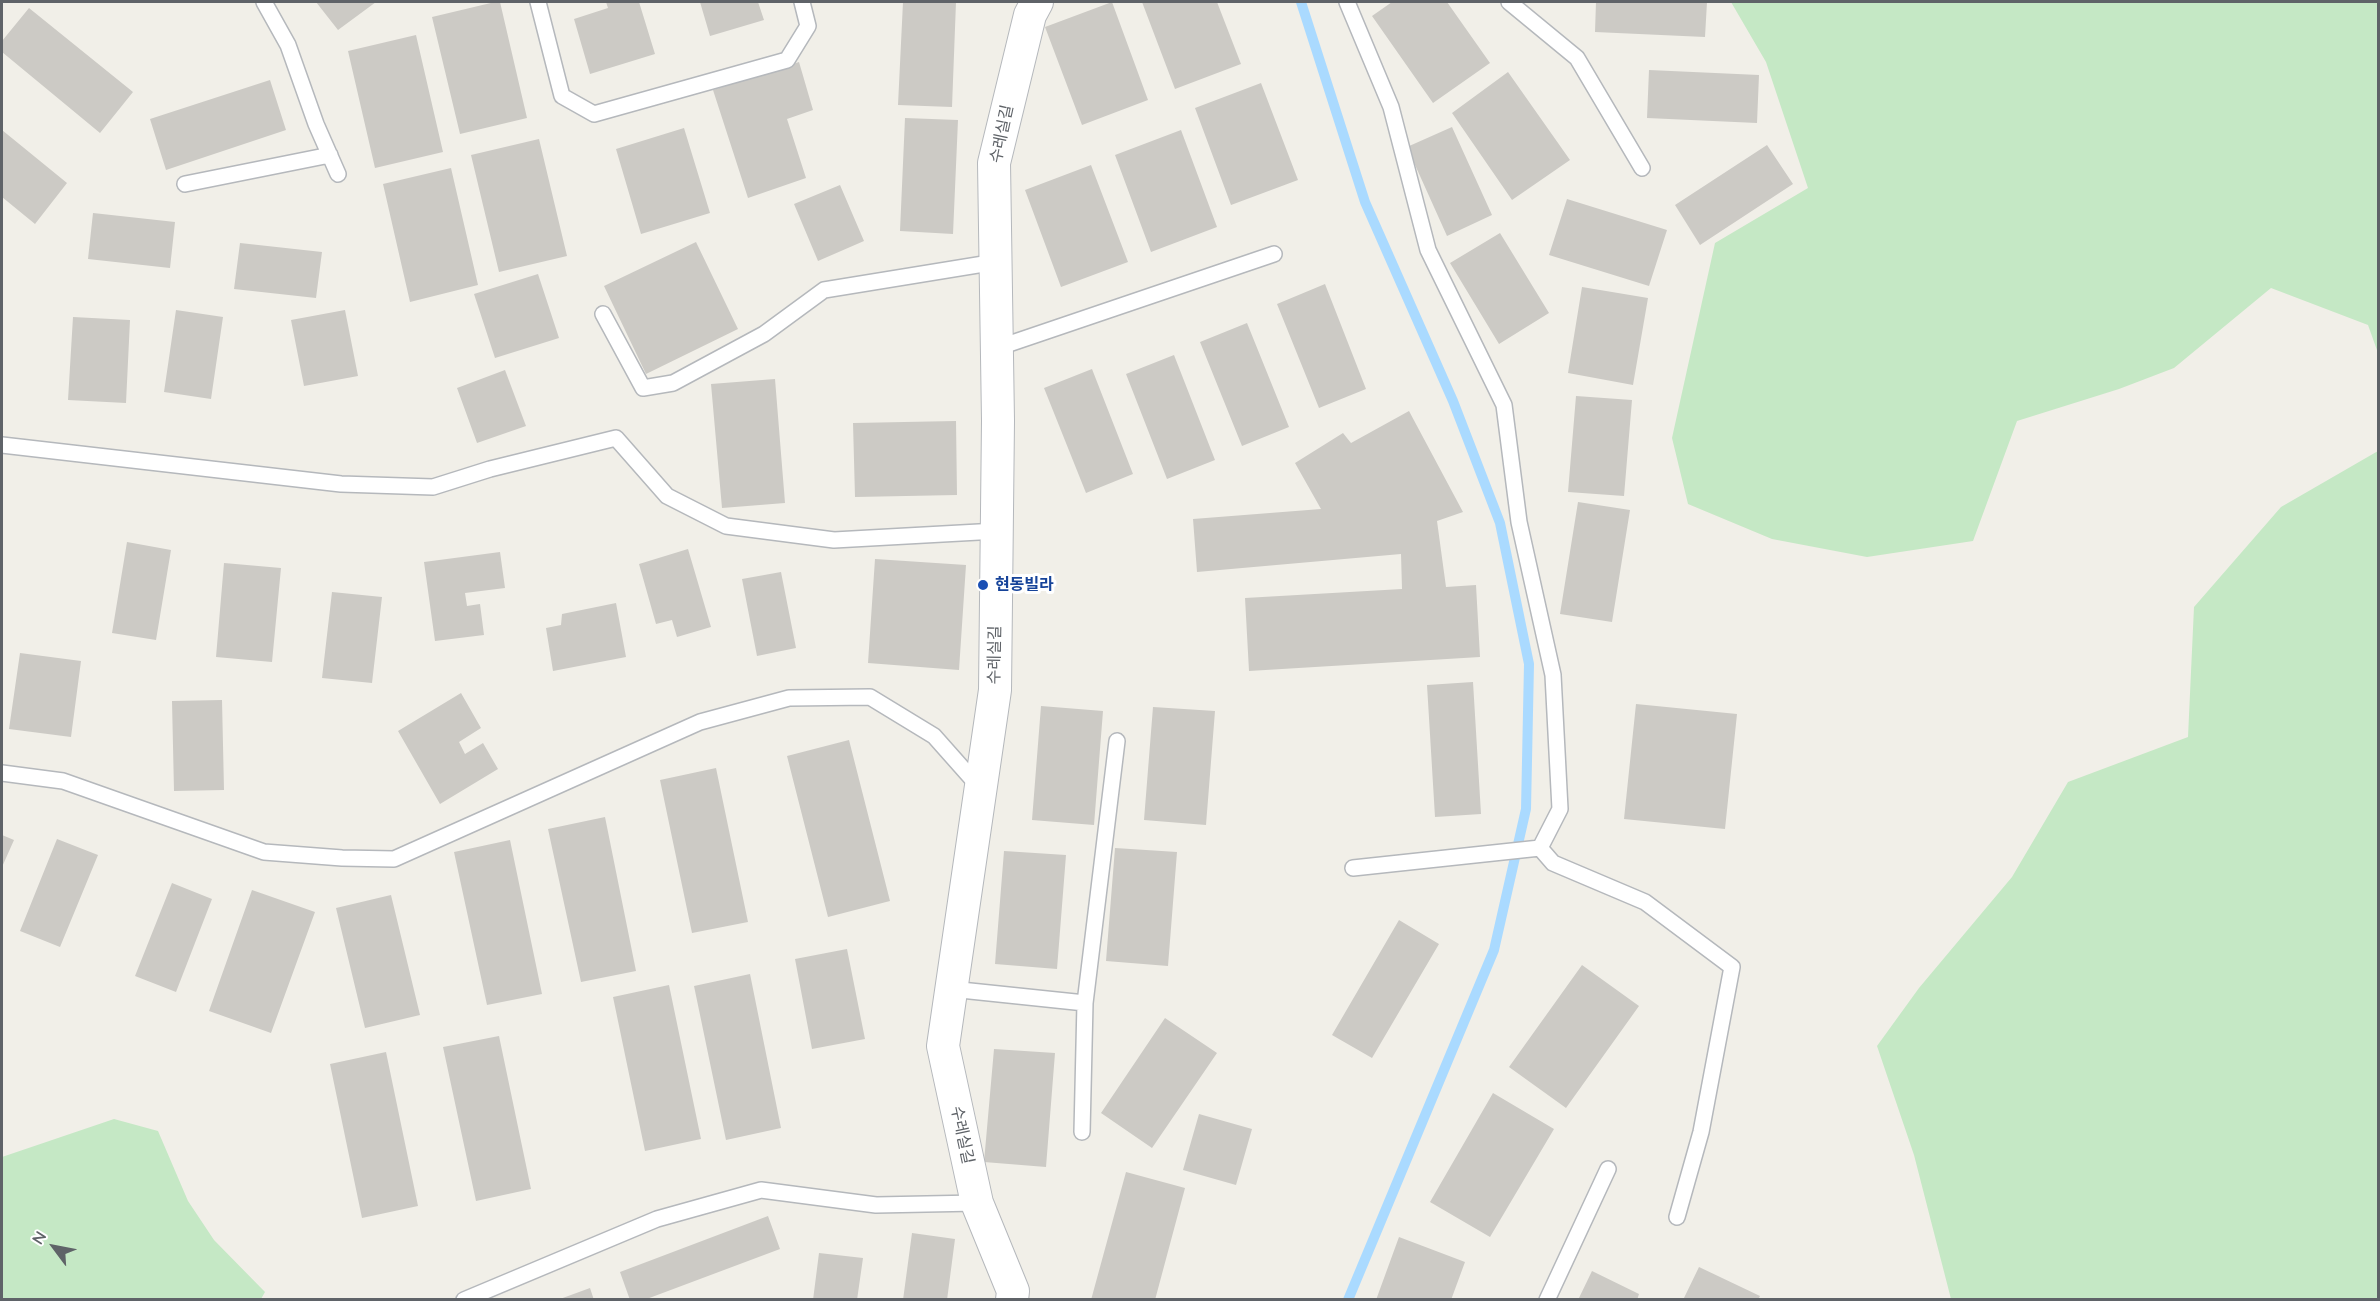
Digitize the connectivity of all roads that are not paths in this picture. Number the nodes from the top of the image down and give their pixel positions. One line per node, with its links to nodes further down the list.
1 (264, 2): 7 (lane)
2 (538, 2): 3 (lane)
3 (802, 2)
4 (1037, 2): 12 (street, 수레실길)
5 (1347, 2): 20 (lane)
6 (1509, 2): 8 (lane)
7 (330, 154): 9 (lane); 10 (lane)
8 (1642, 168)
9 (338, 174)
10 (185, 184)
11 (1274, 254): 14 (lane)
12 (996, 261): 13 (lane); 14 (street, 수레실길)
13 (603, 314)
14 (997, 348): 16 (street, 수레실길)
15 (2, 445): 16 (lane)
16 (997, 531): 19 (street, 수레실길)
17 (1117, 741): 23 (lane)
18 (2, 773): 19 (lane)
19 (981, 789): 22 (street, 수레실길)
20 (1538, 848): 21 (lane); 27 (lane)
21 (1353, 868)
22 (951, 989): 23 (lane); 26 (street, 수레실길)
23 (1085, 1004): 24 (lane)
24 (1083, 1132)
25 (1608, 1169): 30 (lane)
26 (977, 1203): 28 (lane); 29 (street, 수레실길)
27 (1677, 1217)
28 (464, 1299)
29 (1012, 1299)
30 (1547, 1299)

